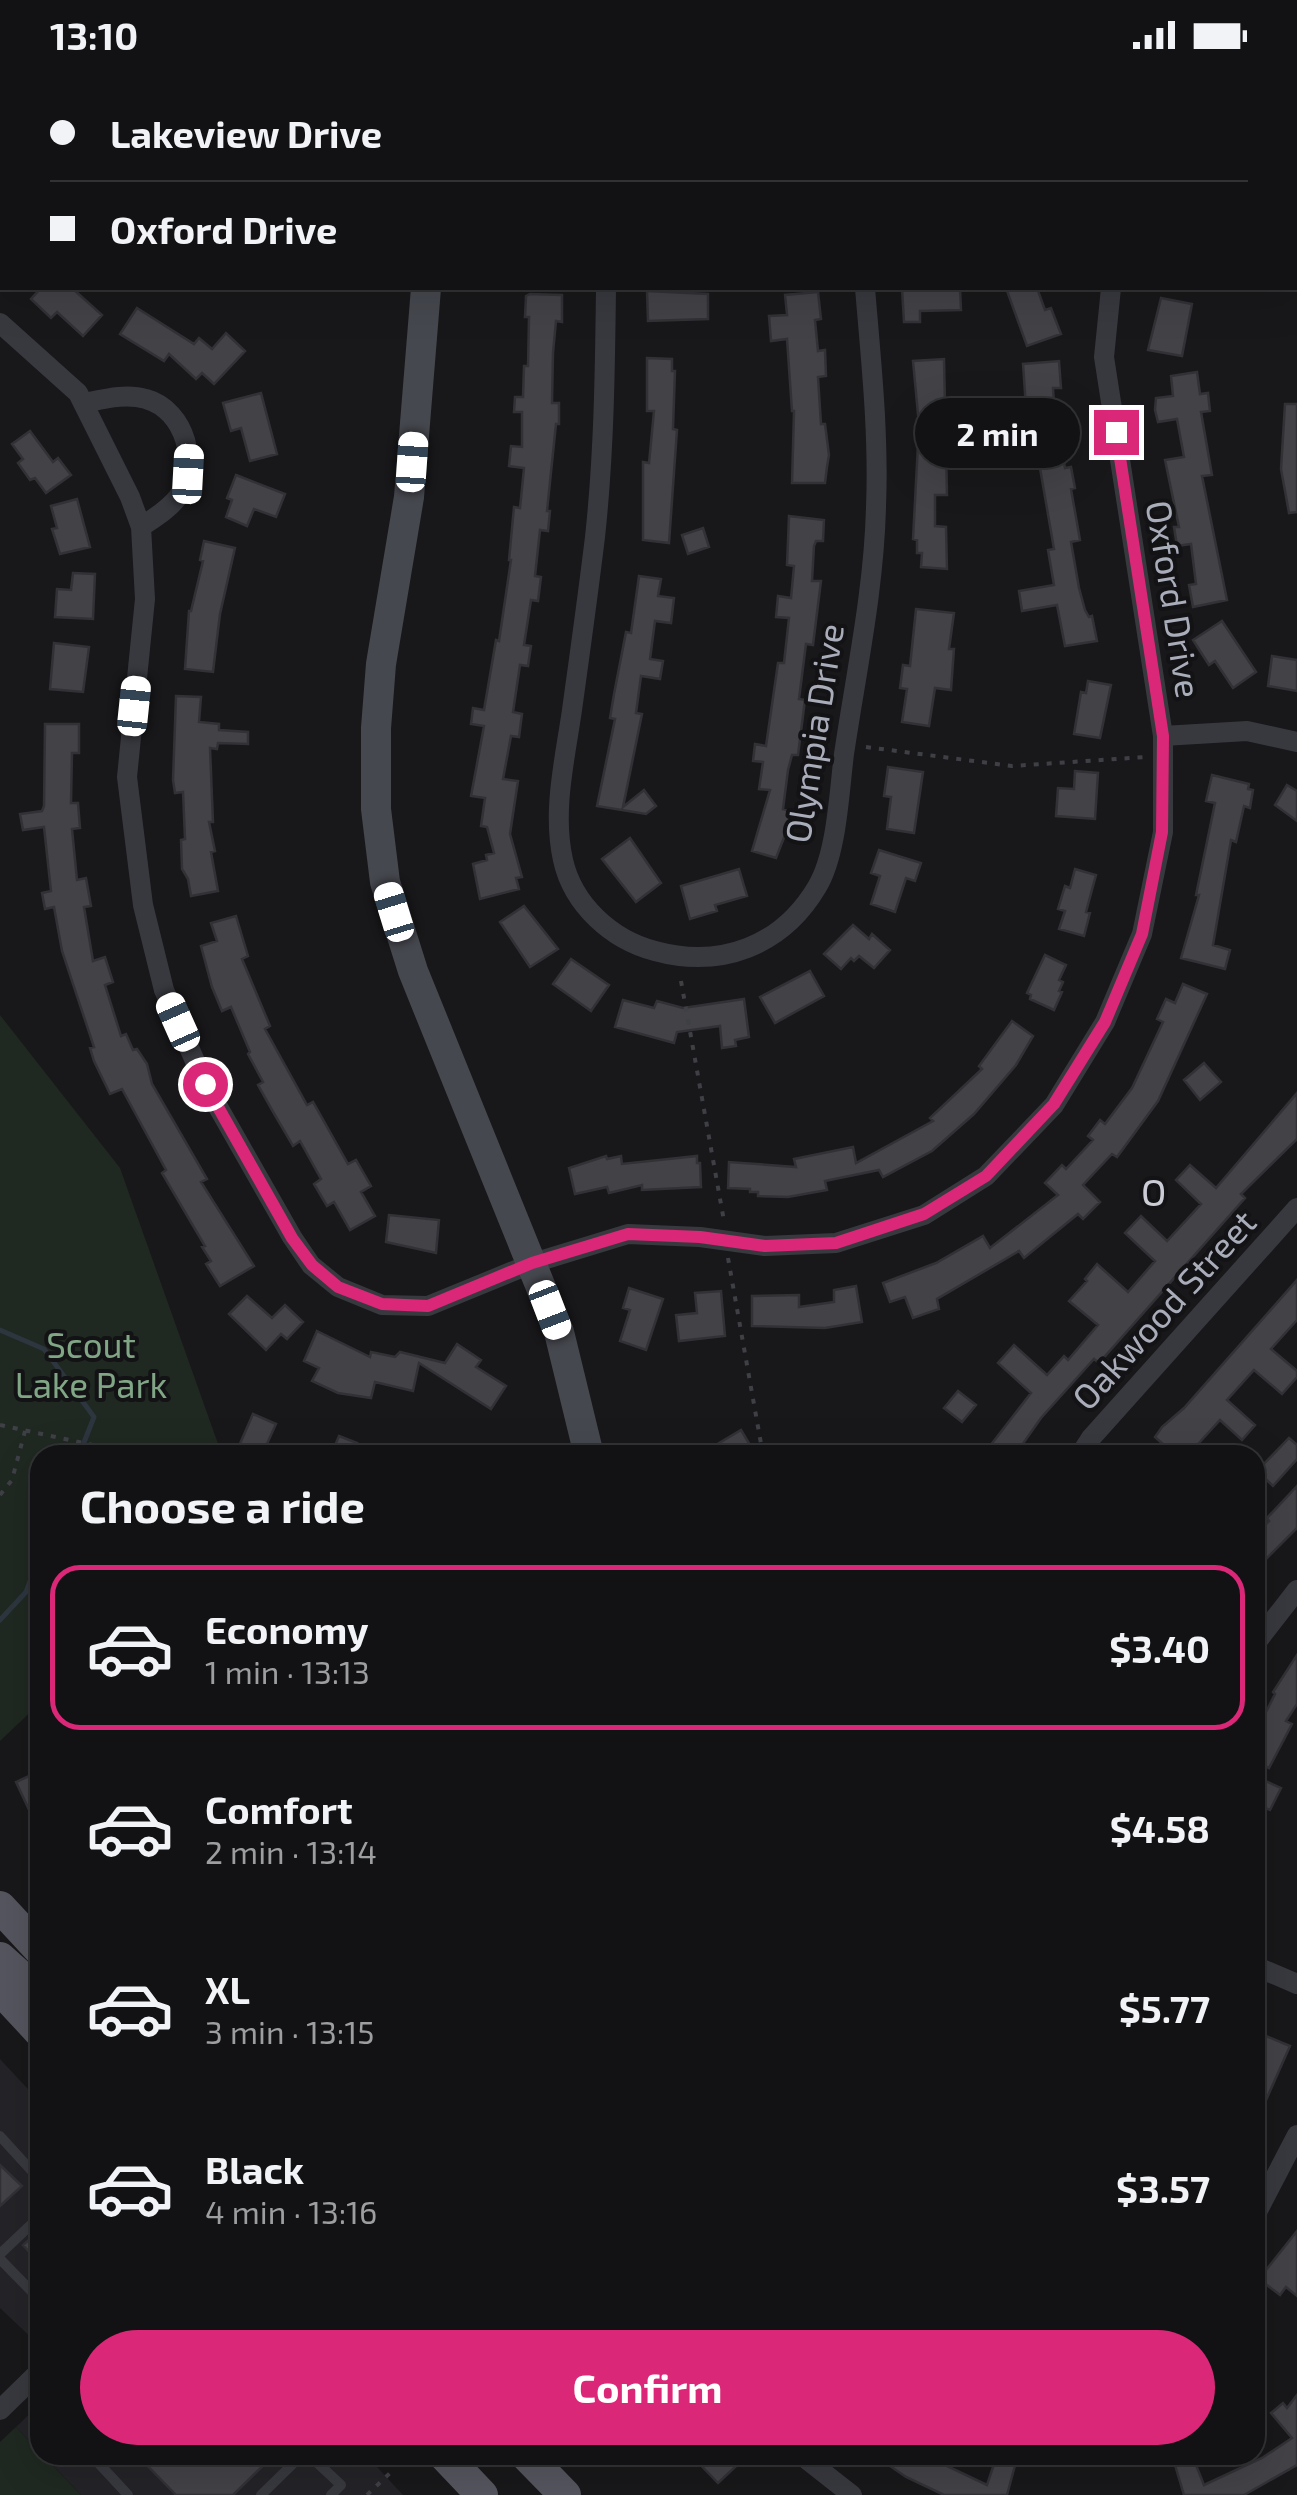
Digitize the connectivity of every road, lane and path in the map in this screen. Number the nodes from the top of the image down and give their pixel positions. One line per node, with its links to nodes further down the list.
1 (426, 290): 16 (street)
2 (606, 290): 10 (street, Olympia Drive)
3 (865, 290): 10 (street, Olympia Drive)
4 (1111, 290): 8 (street, Oxford Drive)
5 (0, 323): 6 (street, Oxford Drive)
6 (84, 403): 7 (street, Oxford Drive); 7 (street)
7 (141, 527): 16 (street, Oxford Drive)
8 (1163, 736): 9 (street); 16 (street, Oxford Drive)
9 (1297, 742)
10 (846, 745): 11 (path)
11 (1149, 757)
12 (680, 981): 14 (path)
13 (1297, 1208): 24 (street, Oakwood Street)
14 (726, 1230)
15 (728, 1256): 23 (path)
16 (532, 1263): 17 (street)
17 (577, 1403): 21 (street); 22 (street)
18 (0, 1425): 19 (path)
19 (25, 1431): 20 (path); 25 (path)
20 (98, 1445)
21 (573, 1445)
22 (587, 1445)
23 (760, 1445)
24 (1087, 1445)
25 (0, 1495)
26 (1297, 1590): 27 (street)
27 (1265, 1631)
28 (0, 1907): 29 (main road)
29 (30, 1939)
30 (0, 1958): 33 (main road)
31 (1265, 1970): 32 (street)
32 (1297, 1984)
33 (30, 1985)
34 (0, 1989): 35 (main road)
35 (30, 2021)
36 (1297, 2134): 39 (street)
37 (0, 2136): 38 (lane)
38 (30, 2169)
39 (1265, 2196)
40 (30, 2226): 41 (lane)
41 (0, 2257): 42 (lane)
42 (30, 2289)
43 (30, 2389): 44 (street)
44 (0, 2410)
45 (100, 2465): 52 (lane)
46 (295, 2465): 53 (lane)
47 (318, 2465): 54 (lane)
48 (454, 2465): 56 (main road)
49 (534, 2465): 57 (main road)
50 (814, 2465): 58 (street)
51 (390, 2473): 55 (path)
52 (128, 2495)
53 (261, 2495)
54 (331, 2495)
55 (367, 2495)
56 (482, 2495)
57 (564, 2495)
58 (852, 2495)

